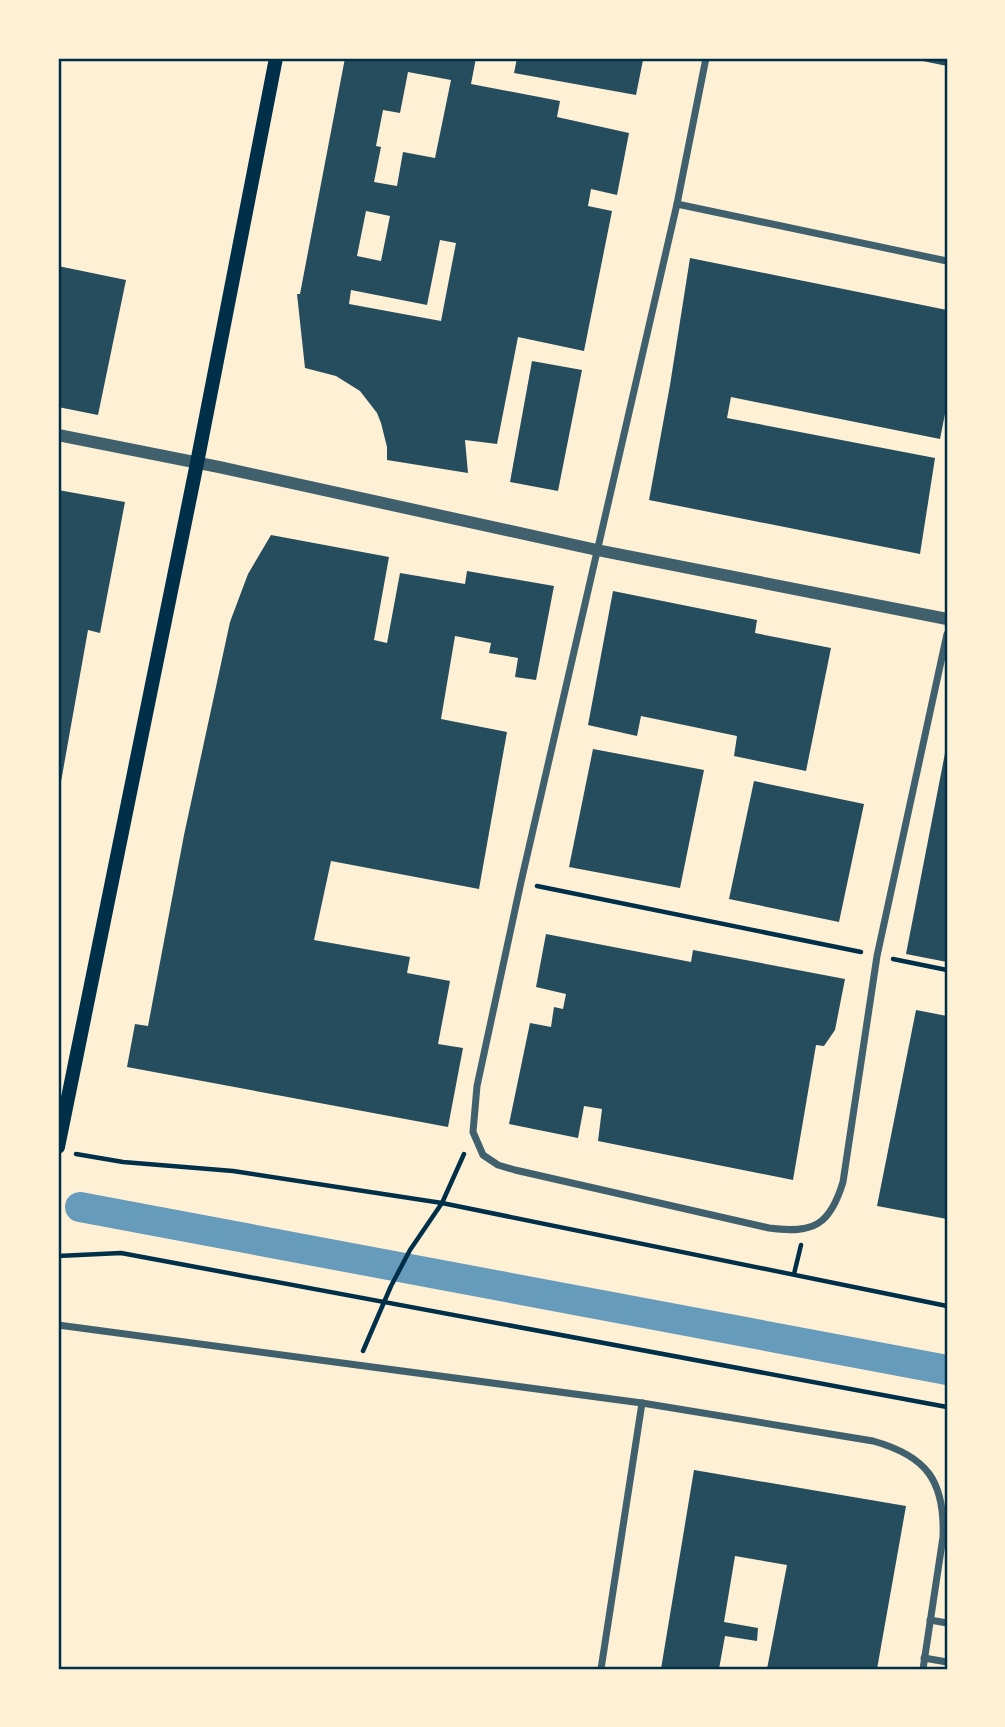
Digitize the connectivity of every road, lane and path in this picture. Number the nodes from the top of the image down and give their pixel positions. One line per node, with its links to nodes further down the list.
1 (276, 58): 6 (main road)
2 (706, 58): 3 (street)
3 (677, 204): 4 (street); 7 (street)
4 (947, 261)
5 (58, 435): 6 (street)
6 (197, 463): 7 (street); 14 (main road)
7 (597, 550): 8 (street); 10 (street)
8 (947, 619)
9 (947, 634): 11 (street)
10 (521, 882): 11 (path); 13 (street)
11 (877, 956): 12 (path); 16 (street)
12 (947, 970)
13 (473, 1132): 15 (path); 16 (street)
14 (63, 1150): 15 (path)
15 (442, 1203): 18 (path); 19 (path)
16 (805, 1228): 18 (path)
17 (58, 1256): 19 (path)
18 (794, 1275): 20 (path)
19 (384, 1302): 22 (path); 24 (path)
20 (947, 1306)
21 (58, 1325): 22 (street)
22 (357, 1365): 23 (street)
23 (642, 1403): 25 (street); 29 (street)
24 (947, 1407)
25 (930, 1620): 26 (street); 27 (street)
26 (947, 1623)
27 (924, 1658): 28 (street); 30 (street)
28 (947, 1662)
29 (601, 1669)
30 (923, 1669)

